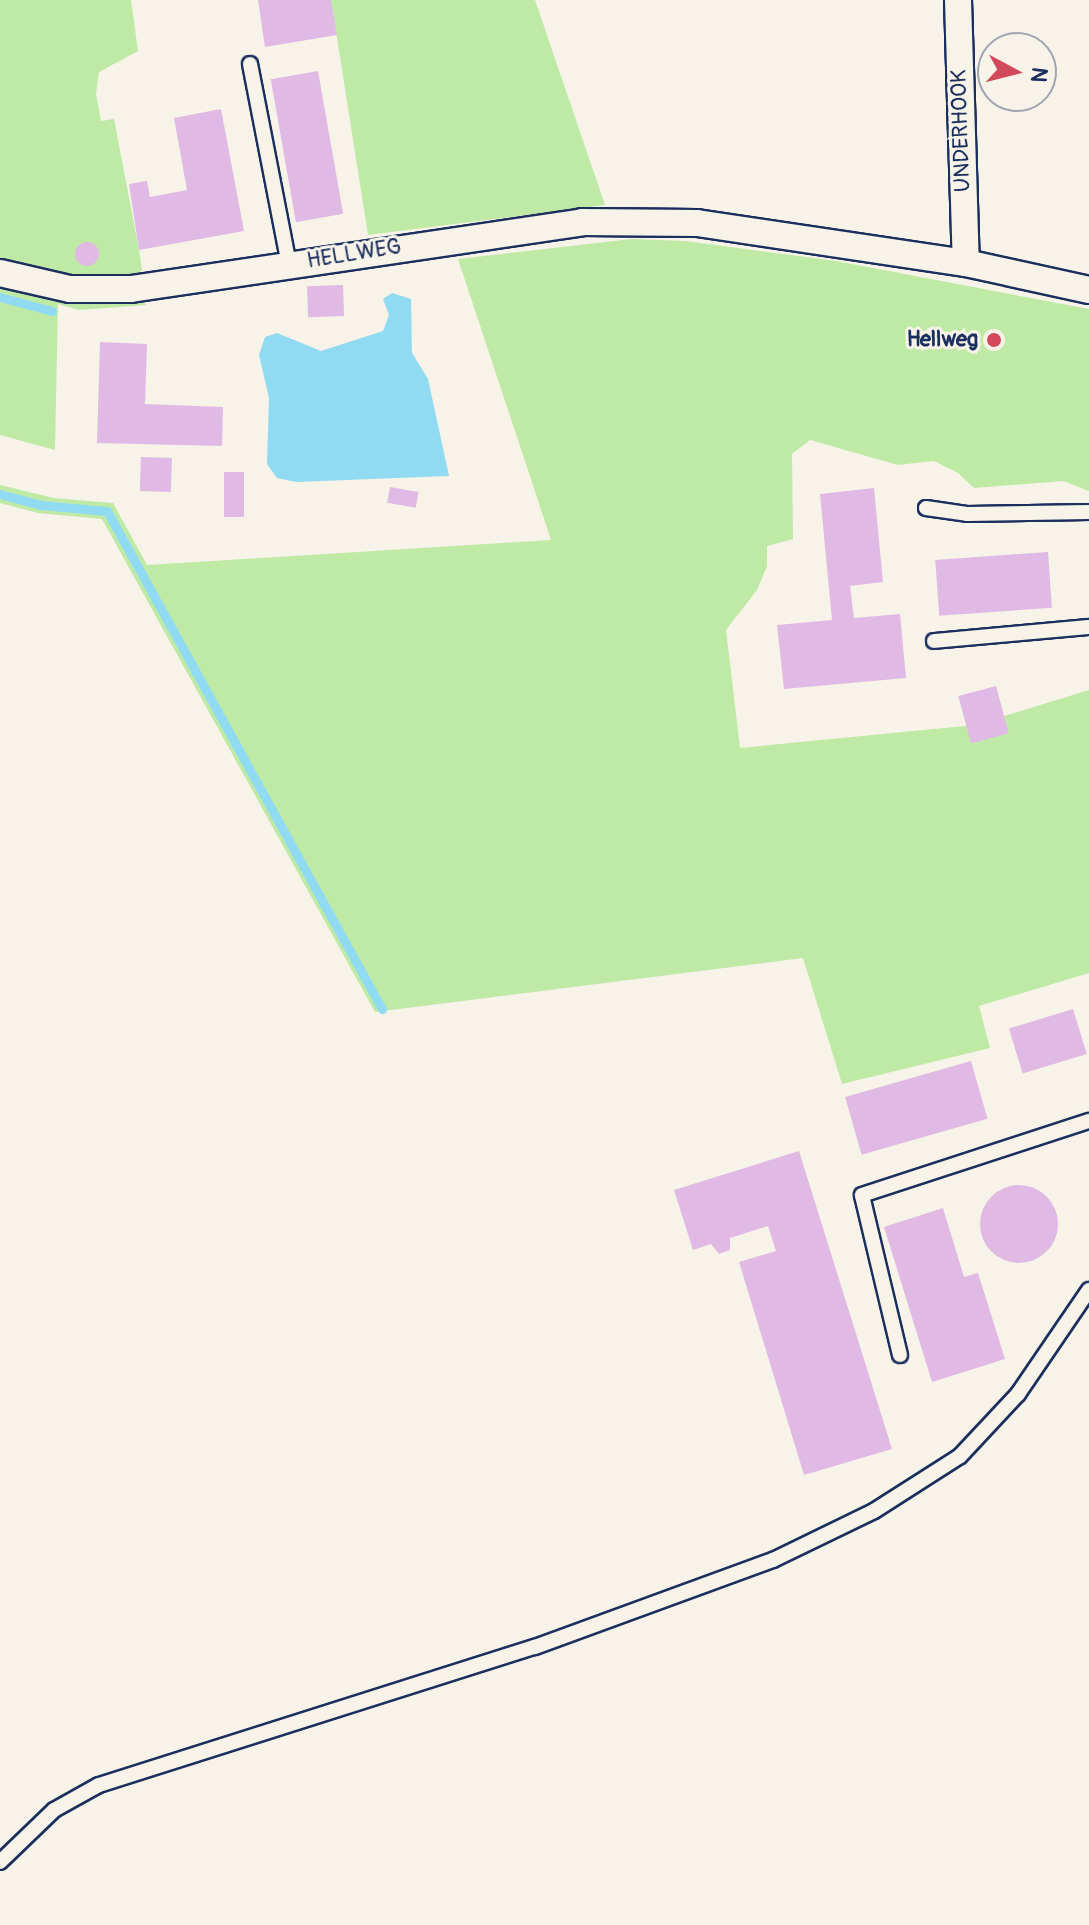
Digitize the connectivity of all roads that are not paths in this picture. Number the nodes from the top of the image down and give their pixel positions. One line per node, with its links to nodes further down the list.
1 (958, 0): 3 (street, UNDERHOOK)
2 (250, 64): 4 (lane)
3 (966, 263): 4 (street, HELLWEG); 6 (street, HELLWEG)
4 (289, 264): 5 (street, HELLWEG)
5 (0, 273)
6 (1089, 290)
7 (926, 508): 8 (lane)
8 (1089, 512)
9 (1089, 627): 10 (lane)
10 (934, 641)
11 (1089, 1121): 13 (lane)
12 (1089, 1290): 14 (lane)
13 (900, 1355)
14 (0, 1862)

